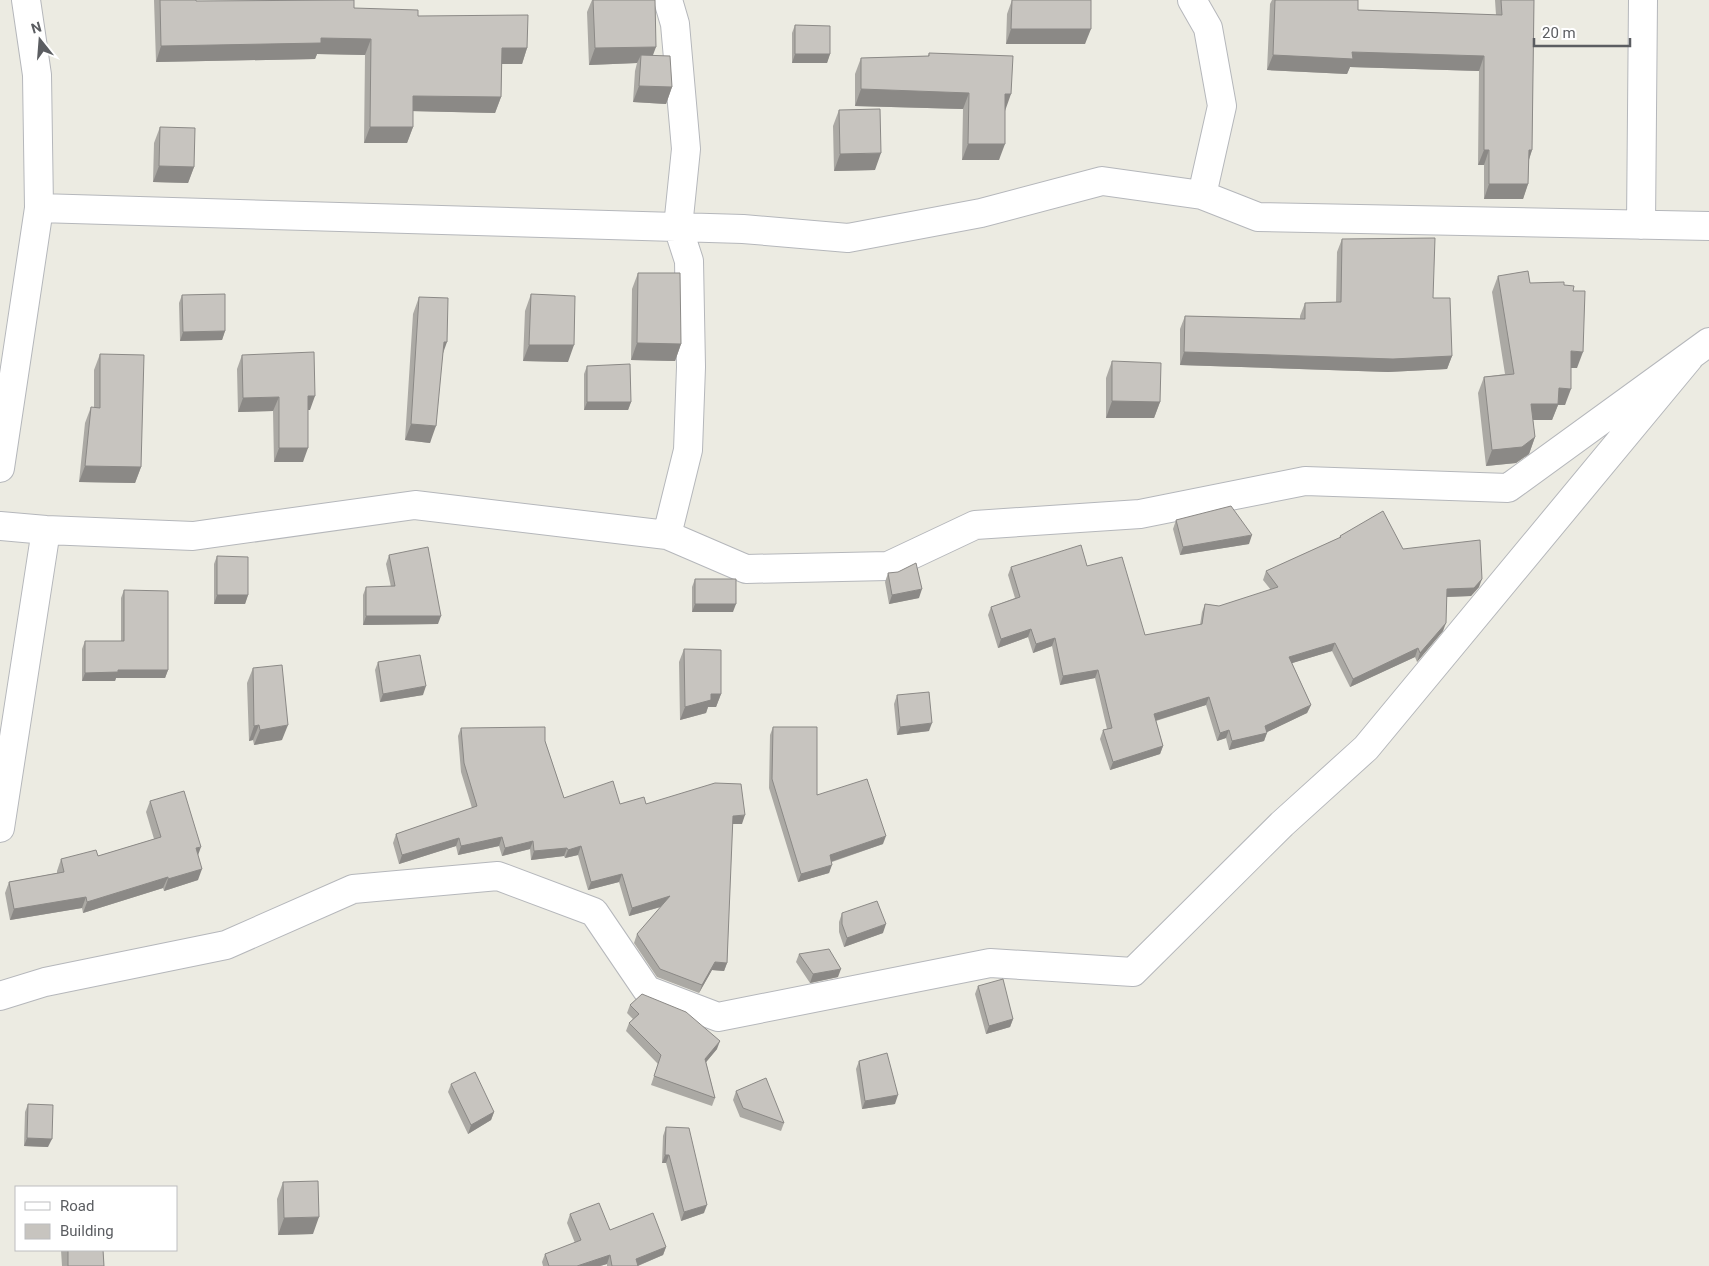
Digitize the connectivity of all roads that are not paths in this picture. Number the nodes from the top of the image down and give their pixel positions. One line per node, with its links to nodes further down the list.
1 (26, 0): 6 (street)
2 (668, 0): 9 (street)
3 (1192, 0): 5 (street)
4 (1643, 0): 7 (street)
5 (1202, 195): 7 (street); 9 (street)
6 (39, 208): 9 (street); 11 (street)
7 (1641, 225): 8 (street)
8 (1709, 226)
9 (678, 227): 14 (street)
10 (1699, 350): 14 (street); 16 (street)
11 (0, 468)
12 (0, 526): 13 (street)
13 (46, 530): 14 (street); 15 (street)
14 (667, 535)
15 (0, 828)
16 (0, 996)

